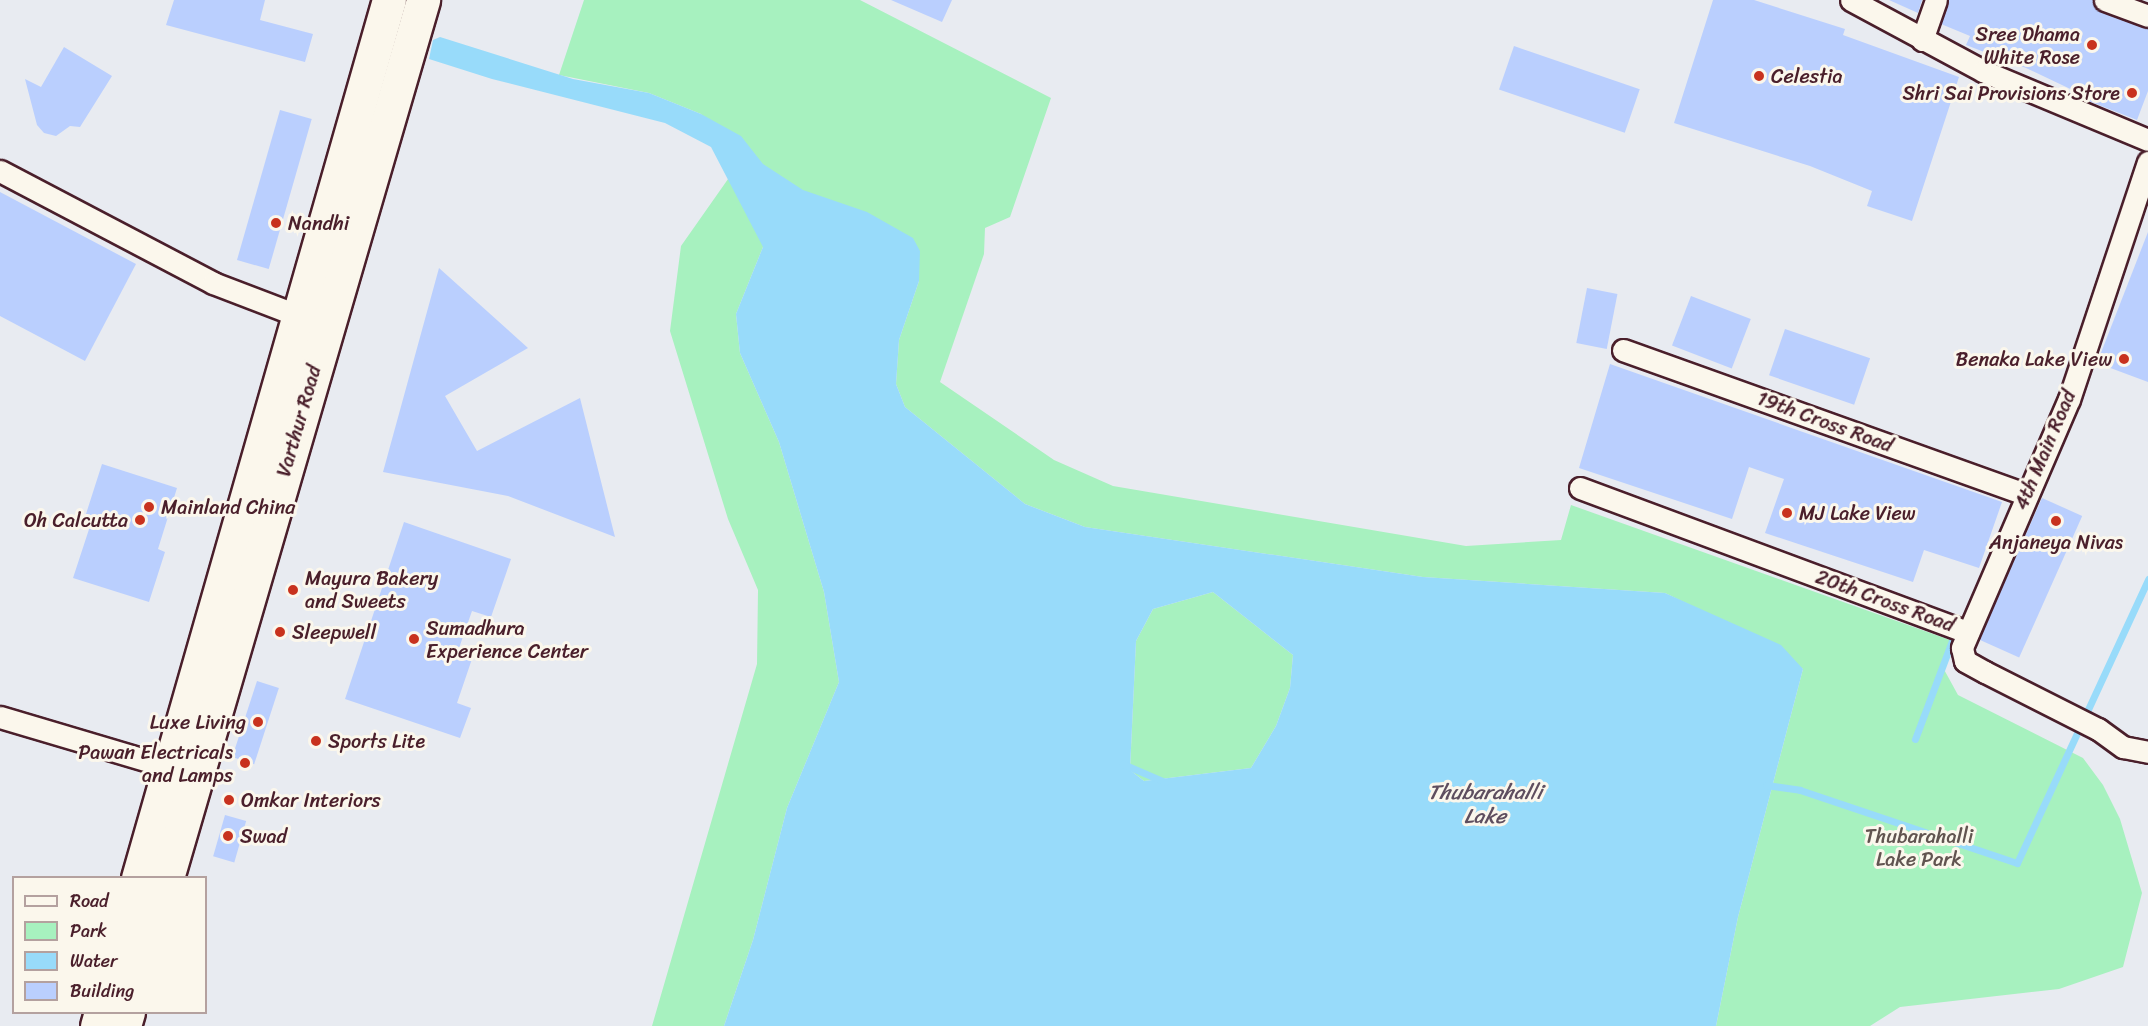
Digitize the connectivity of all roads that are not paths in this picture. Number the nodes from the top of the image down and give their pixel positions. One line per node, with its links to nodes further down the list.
1 (389, 0): 11 (main road, Varthur Road)
2 (423, 0): 11 (main road, Varthur Road)
3 (1851, 0): 7 (street)
4 (1936, 0): 7 (street)
5 (2105, 0): 6 (street)
6 (2148, 16)
7 (1922, 40): 8 (street)
8 (2148, 140)
9 (2148, 162): 14 (street, 4th Main Road)
10 (0, 171): 11 (street)
11 (311, 321): 18 (main road, Varthur Road); 20 (main road, Varthur Road)
12 (1623, 350): 14 (street, 19th Cross Road)
13 (1580, 488): 15 (street, 20th Cross Road)
14 (2026, 494): 15 (street, 4th Main Road)
15 (1968, 632): 17 (street, 20th Cross Road)
16 (0, 717): 18 (street)
17 (2148, 752)
18 (169, 767): 19 (main road, Varthur Road)
19 (139, 876)
20 (168, 876)

